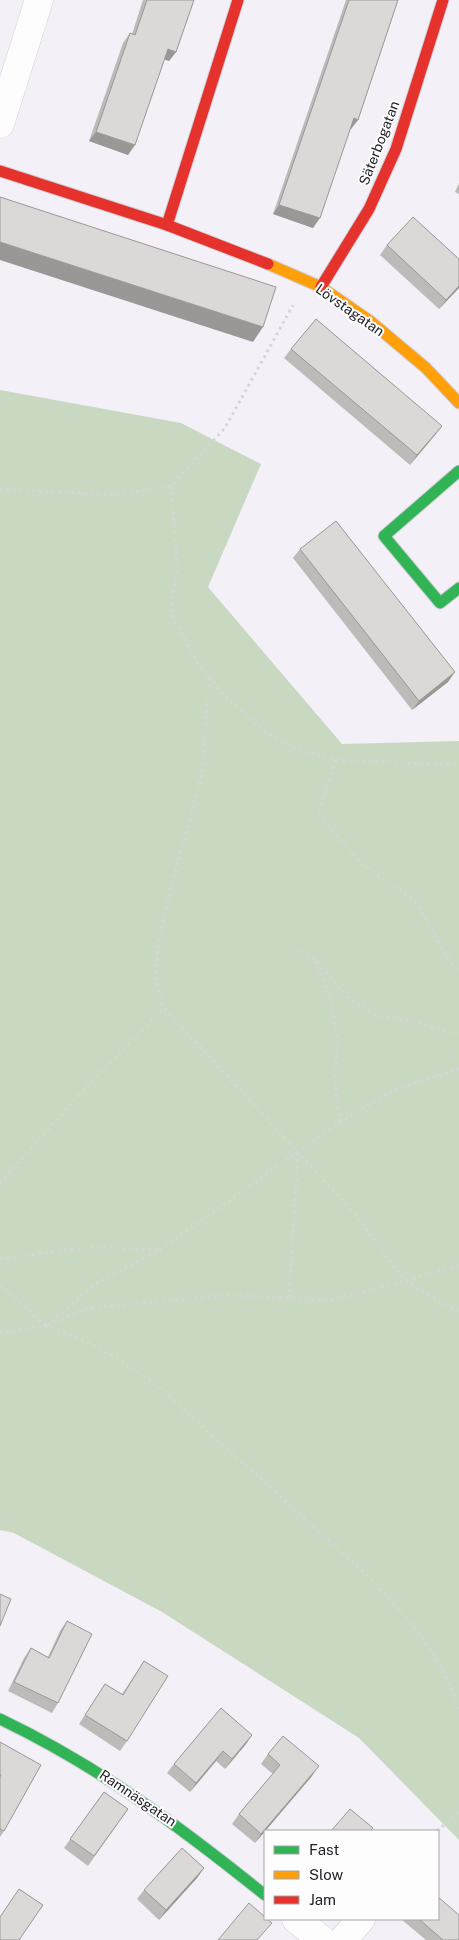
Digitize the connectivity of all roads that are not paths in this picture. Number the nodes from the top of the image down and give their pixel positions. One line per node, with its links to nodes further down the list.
1 (40, 0): 4 (street)
2 (238, 0): 6 (street)
3 (443, 0): 7 (street, Säterbogatan)
4 (0, 124)
5 (0, 171): 6 (street, Lövstagatan)
6 (167, 225): 7 (street, Lövstagatan)
7 (321, 287): 8 (street, Lövstagatan)
8 (459, 403)
9 (459, 471): 10 (street)
10 (459, 588)
11 (0, 1720): 12 (street, Ramnäsgatan)
12 (264, 1893)
13 (297, 1920): 15 (street)
14 (360, 1920): 16 (street)
15 (322, 1940)
16 (343, 1940)

